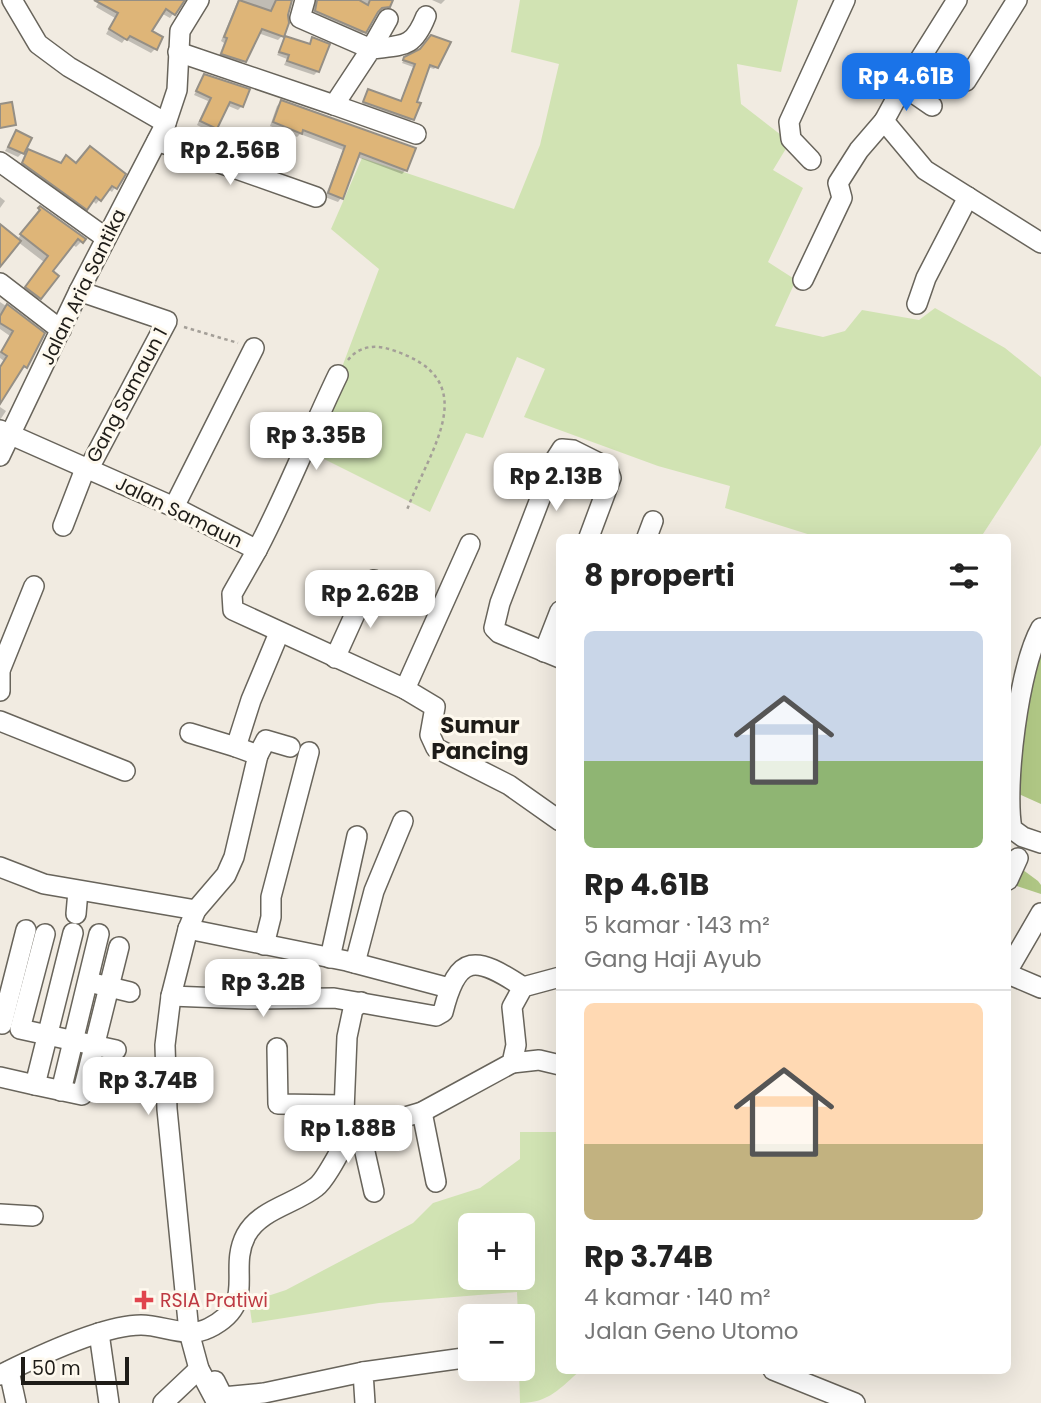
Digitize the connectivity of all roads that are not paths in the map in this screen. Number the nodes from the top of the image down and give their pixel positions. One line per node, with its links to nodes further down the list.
1 (12, 0): 17 (street)
2 (199, 0): 11 (street, Jalan Aria Santika)
3 (305, 0): 10 (street)
4 (845, 0): 20 (street)
5 (957, 0): 13 (street)
6 (1017, 0): 7 (street); 12 (street)
7 (1034, 0)
8 (426, 16): 10 (street)
9 (388, 19): 10 (street)
10 (371, 49): 14 (street)
11 (178, 52): 14 (street); 17 (street, Jalan Aria Santika)
12 (967, 81)
13 (903, 86): 15 (street); 16 (street)
14 (334, 105): 18 (street)
15 (932, 106)
16 (884, 121): 23 (street); 26 (street)
17 (166, 123): 19 (street, Jalan Aria Santika)
18 (415, 134)
19 (157, 141): 22 (street); 24 (street, Jalan Aria Santika)
20 (811, 160)
21 (0, 162): 24 (street)
22 (316, 197)
23 (968, 197): 25 (street); 29 (street)
24 (106, 238): 28 (street, Jalan Aria Santika)
25 (1041, 243)
26 (803, 280)
27 (0, 283): 30 (street)
28 (79, 291): 30 (street, Jalan Aria Santika); 35 (street, Gang Samaun 1)
29 (917, 304)
30 (61, 330): 33 (street, Jalan Aria Santika)
31 (254, 348): 36 (street)
32 (338, 374): 40 (street)
33 (4, 433): 34 (street, Jalan Aria Santika); 35 (street, Jalan Samaun)
34 (0, 456)
35 (86, 469): 36 (street, Jalan Samaun); 37 (street, Gang Samaun 1)
36 (174, 507): 40 (street, Jalan Samaun)
37 (63, 526)
38 (590, 534): 46 (street)
39 (470, 544): 49 (street)
40 (257, 550): 44 (street, Jalan Samaun)
41 (373, 580): 47 (street)
42 (34, 586): 48 (street)
43 (1041, 628): 56 (street)
44 (279, 633): 47 (street, Jalan Samaun); 53 (street)
45 (556, 633): 46 (street)
46 (552, 655)
47 (335, 658): 49 (street, Jalan Samaun)
48 (0, 667): 50 (street)
49 (405, 689): 57 (street, Jalan Samaun)
50 (0, 691)
51 (0, 721): 55 (street)
52 (190, 733): 53 (street)
53 (236, 747): 54 (street)
54 (258, 755): 67 (street); 70 (street)
55 (125, 771)
56 (1011, 792)
57 (556, 818)
58 (402, 821): 73 (street)
59 (1011, 824): 61 (street)
60 (357, 836): 72 (street)
61 (1041, 843)
62 (1018, 858): 64 (street)
63 (0, 867): 65 (street)
64 (1011, 873)
65 (78, 891): 67 (street); 77 (street)
66 (1041, 913): 75 (street)
67 (192, 919): 70 (street); 85 (street)
68 (35, 932): 74 (street)
69 (99, 934): 79 (street)
70 (264, 945): 72 (street)
71 (119, 947): 80 (street)
72 (330, 958): 73 (street)
73 (355, 963): 82 (street)
74 (27, 966): 77 (street); 87 (street); 88 (street)
75 (1011, 967)
76 (1011, 973): 83 (street)
77 (63, 975): 79 (street); 88 (street)
78 (556, 978): 81 (street)
79 (88, 981): 80 (street); 89 (street)
80 (110, 987): 84 (street); 90 (street)
81 (523, 987): 82 (street); 93 (street)
82 (449, 988): 86 (street)
83 (1041, 988)
84 (130, 992)
85 (171, 996): 86 (street); 105 (street)
86 (361, 1002): 98 (street)
87 (2, 1024)
88 (49, 1034): 89 (street); 96 (street)
89 (73, 1040): 90 (street); 97 (street)
90 (95, 1045): 92 (street); 97 (street)
91 (277, 1048): 98 (street)
92 (116, 1050)
93 (512, 1063): 94 (street); 99 (street)
94 (556, 1064)
95 (0, 1077): 96 (street)
96 (35, 1085): 97 (street)
97 (61, 1091)
98 (344, 1105): 100 (street)
99 (422, 1112): 100 (street); 101 (street)
100 (355, 1131): 102 (street); 105 (street)
101 (436, 1182)
102 (374, 1192)
103 (0, 1214): 104 (street)
104 (33, 1216)
105 (192, 1332): 106 (street); 111 (street)
106 (99, 1333): 109 (street); 115 (street)
107 (458, 1359): 108 (street)
108 (363, 1372): 112 (street); 117 (street)
109 (5, 1373): 114 (street)
110 (782, 1374): 113 (street)
111 (213, 1389): 112 (street); 116 (street)
112 (266, 1398)
113 (827, 1398): 118 (street)
114 (16, 1403)
115 (108, 1403)
116 (163, 1403)
117 (365, 1403)
118 (855, 1403)

